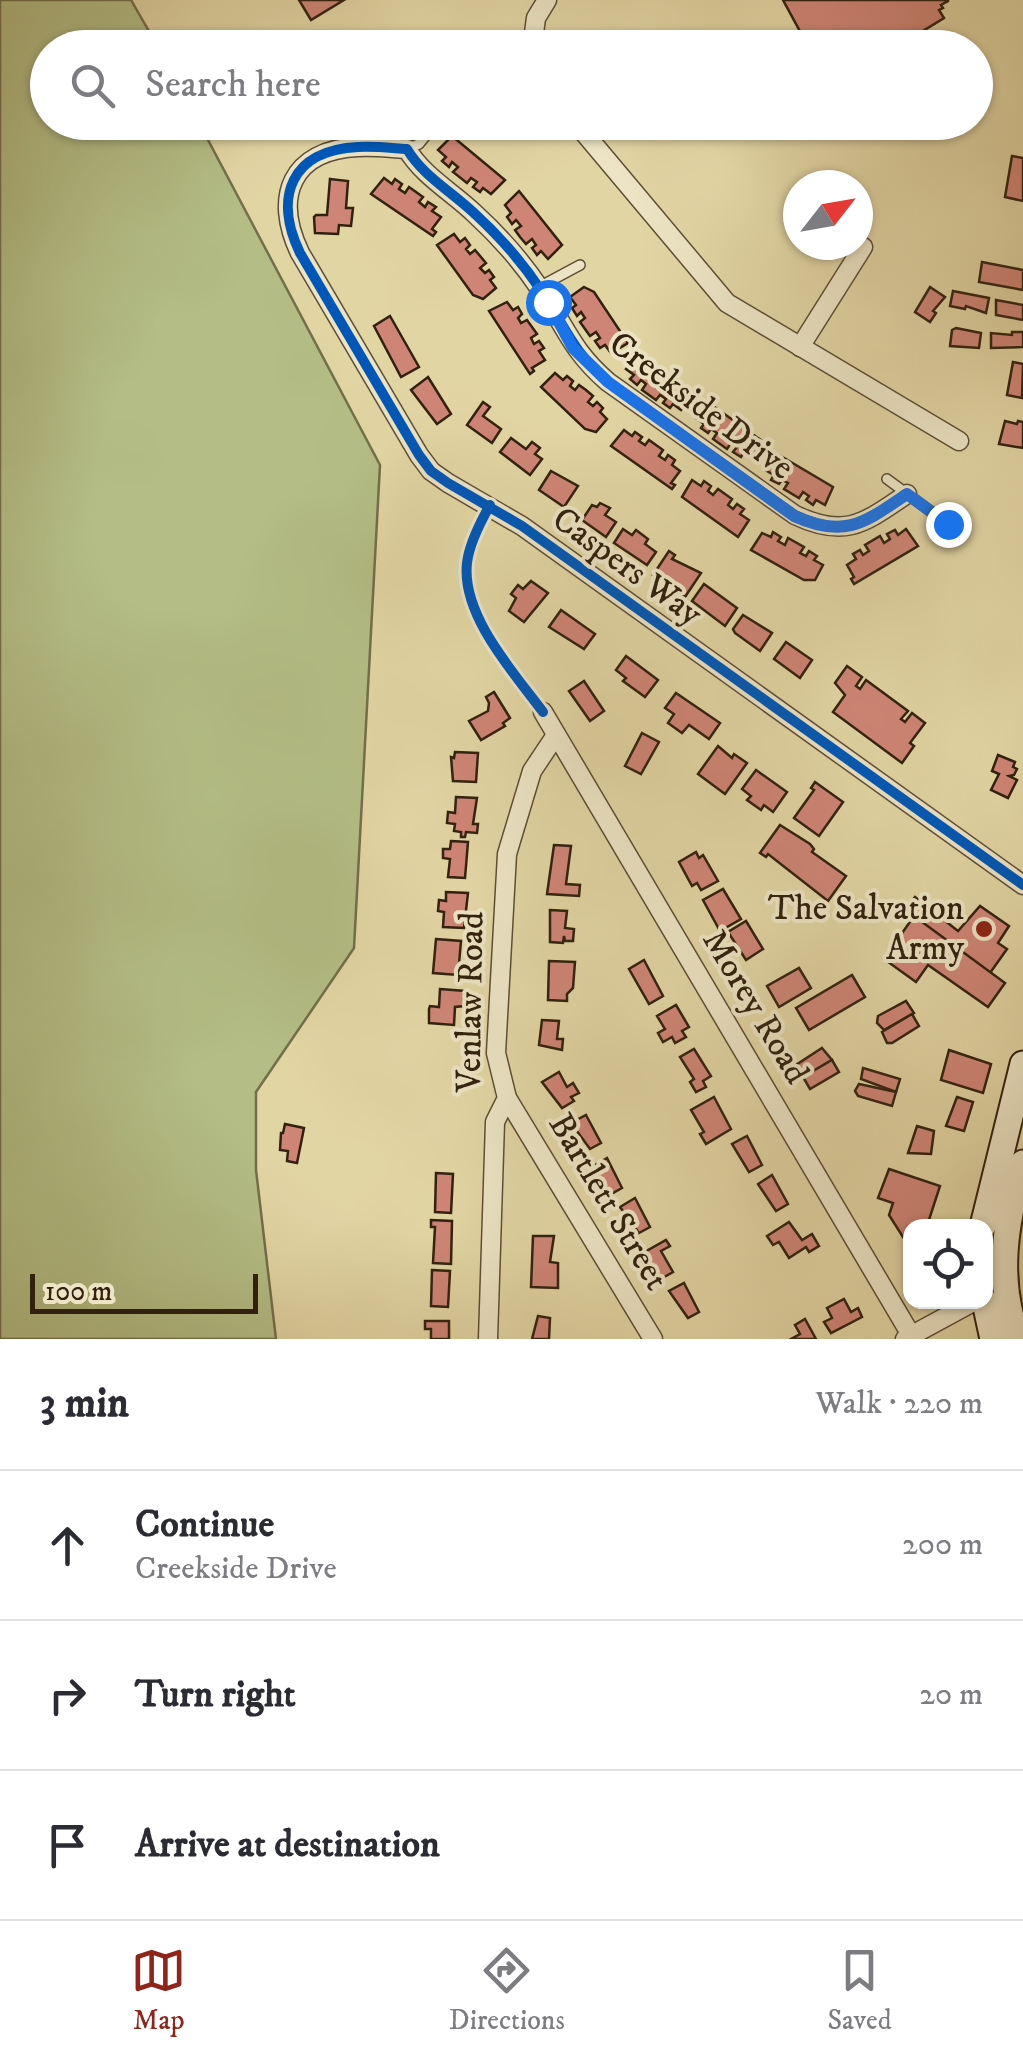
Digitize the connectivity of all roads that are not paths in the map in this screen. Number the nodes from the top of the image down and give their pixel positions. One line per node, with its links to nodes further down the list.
1 (547, 0): 2 (street)
2 (534, 30)
3 (422, 140): 5 (lane)
4 (590, 140): 9 (street)
5 (407, 149): 8 (street, Creekside Drive); 16 (street, Caspers Way)
6 (855, 260): 9 (street)
7 (580, 265): 8 (lane)
8 (539, 287): 12 (street, Creekside Drive)
9 (800, 347): 10 (street)
10 (959, 440)
11 (887, 479): 12 (lane)
12 (907, 494): 13 (lane)
13 (948, 524)
14 (543, 712): 15 (street, Morey Road)
15 (556, 735): 18 (street, Venlaw Road); 26 (street, Morey Road)
16 (1023, 885)
17 (1023, 1064): 21 (main road)
18 (507, 1098): 27 (street, Venlaw Road); 28 (street, Bartlett Street)
19 (1023, 1163): 20 (main road)
20 (1010, 1209): 22 (main road); 23 (main road)
21 (986, 1219)
22 (1023, 1236)
23 (1000, 1290): 29 (main road); 30 (main road)
24 (964, 1309): 25 (street)
25 (936, 1330): 26 (street)
26 (908, 1337)
27 (488, 1339)
28 (653, 1339)
29 (992, 1339)
30 (1018, 1339)

